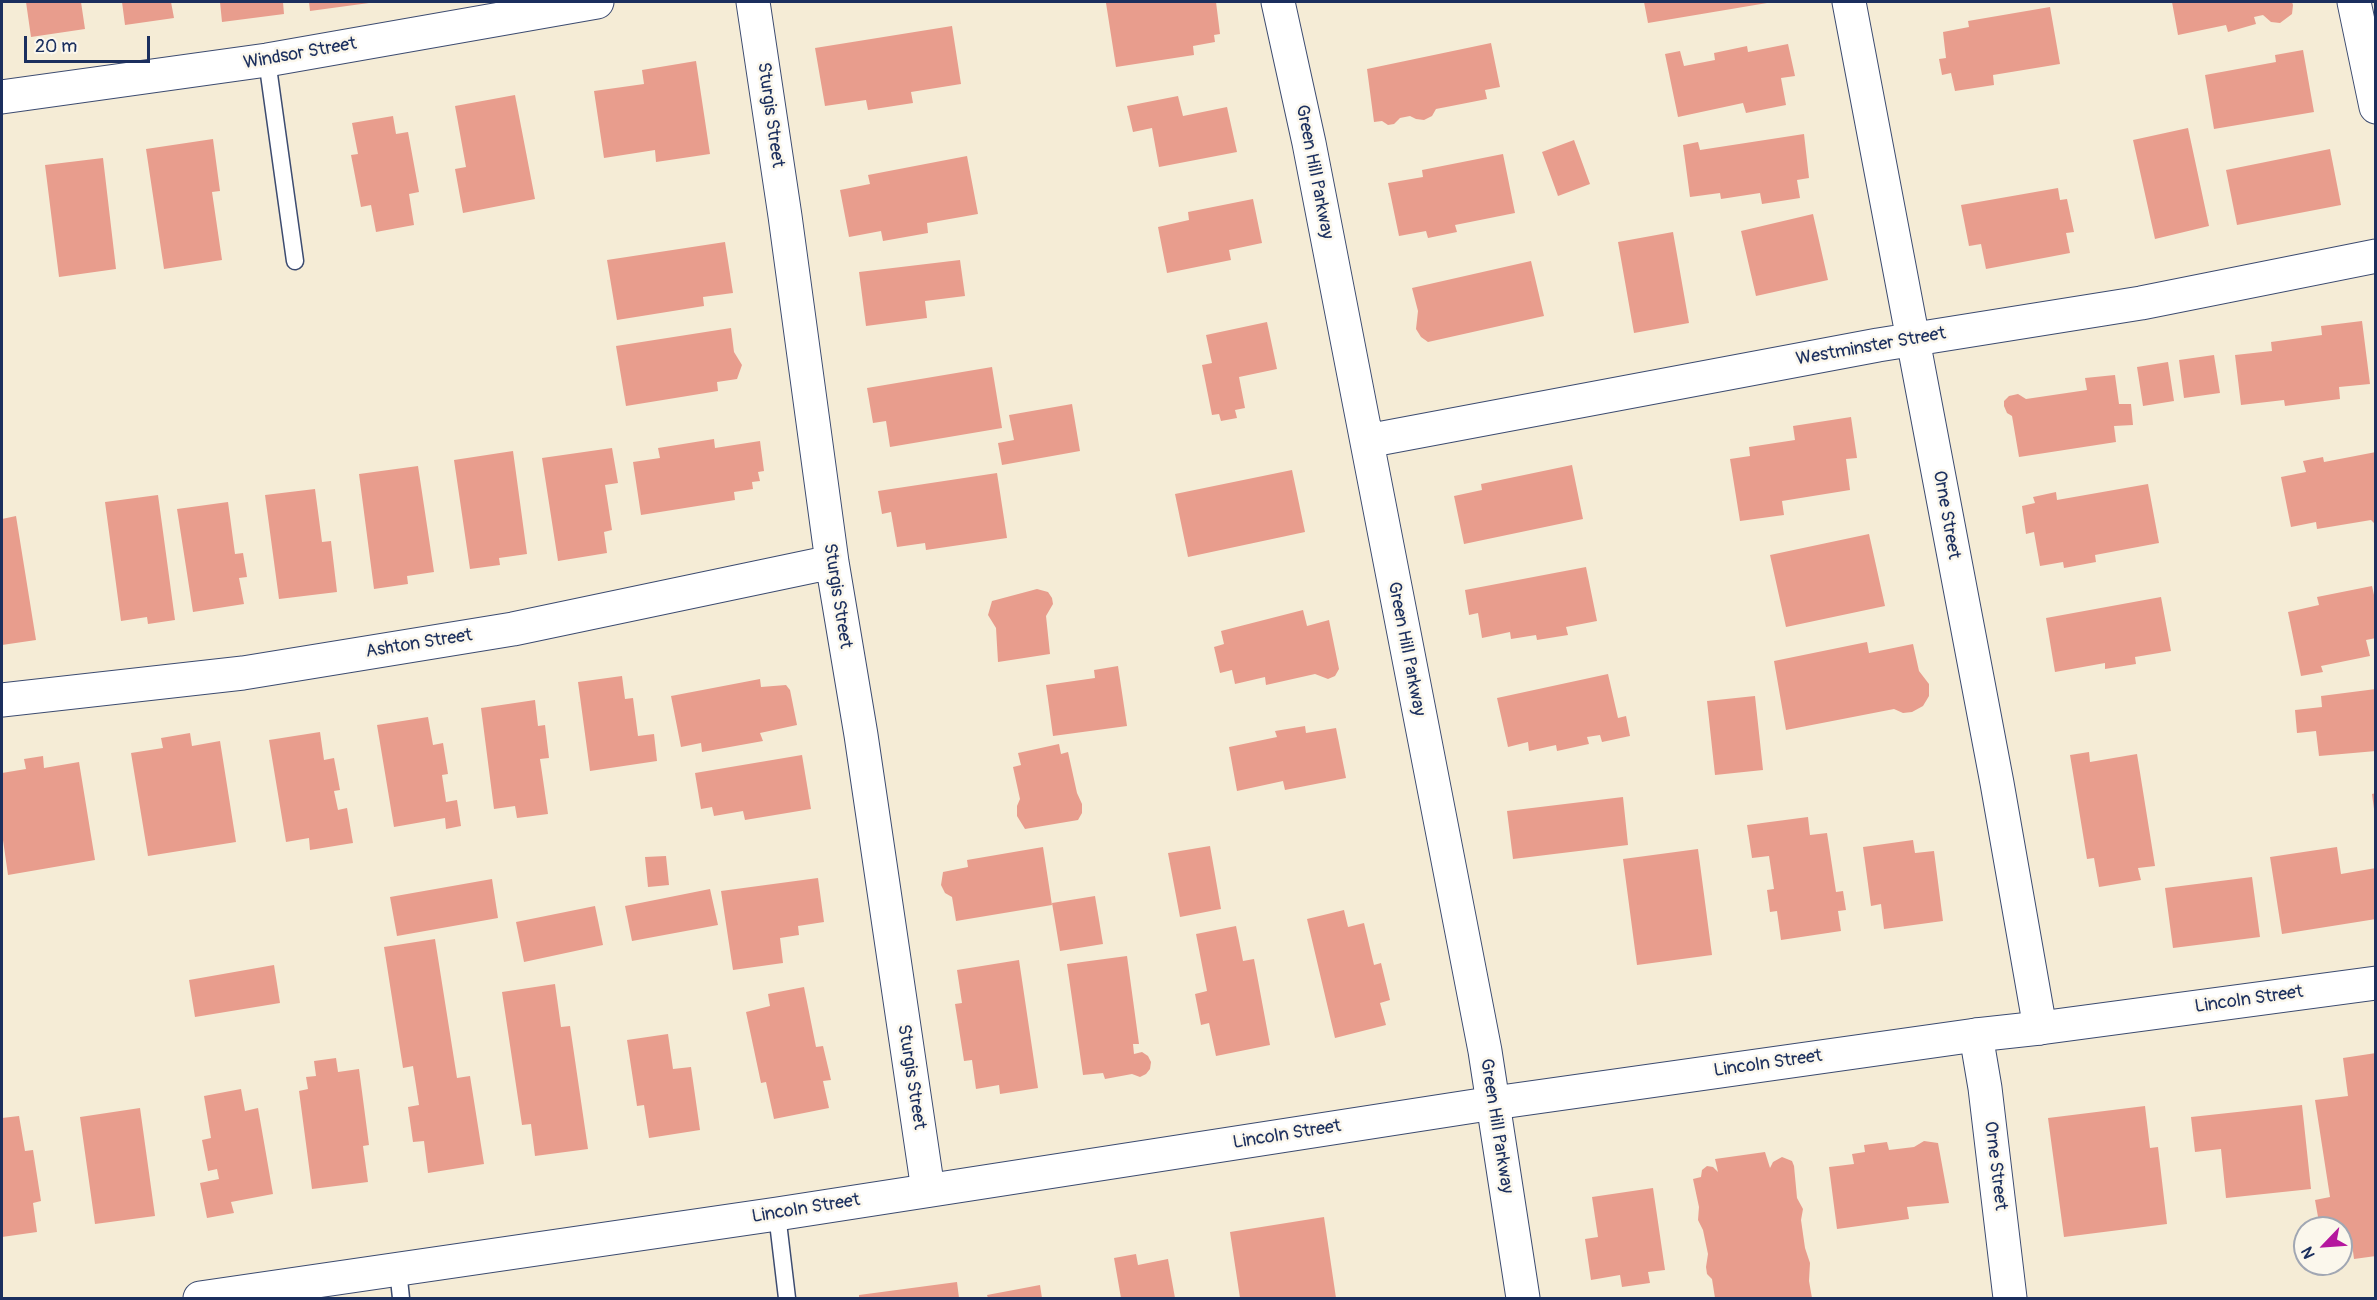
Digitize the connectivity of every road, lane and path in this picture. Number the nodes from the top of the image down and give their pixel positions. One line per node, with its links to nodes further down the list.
1 (597, 2): 6 (street, Windsor Street)
2 (753, 2): 13 (street, Sturgis Street)
3 (1278, 2): 12 (street, Green Hill Parkway)
4 (1849, 2): 11 (street, Orne Street)
5 (2354, 2): 8 (street)
6 (267, 60): 7 (street, Windsor Street); 10 (lane)
7 (2, 97)
8 (2376, 106)
9 (2376, 256): 11 (street, Westminster Street)
10 (295, 261)
11 (1914, 339): 12 (street, Westminster Street); 16 (street, Orne Street)
12 (1367, 441): 18 (street, Green Hill Parkway)
13 (832, 562): 14 (street, Ashton Street); 19 (street, Sturgis Street)
14 (2, 700)
15 (2376, 983): 16 (street, Lincoln Street)
16 (2040, 1028): 17 (street, Lincoln Street)
17 (1976, 1035): 18 (street, Lincoln Street); 26 (street, Orne Street)
18 (1494, 1103): 19 (street, Lincoln Street); 25 (street, Green Hill Parkway)
19 (928, 1190): 20 (street, Lincoln Street)
20 (777, 1214): 21 (street, Lincoln Street); 24 (lane)
21 (399, 1284): 22 (street, Lincoln Street)
22 (259, 1294): 23 (street, Lincoln Street)
23 (200, 1299)
24 (787, 1299)
25 (1523, 1299)
26 (2010, 1299)

